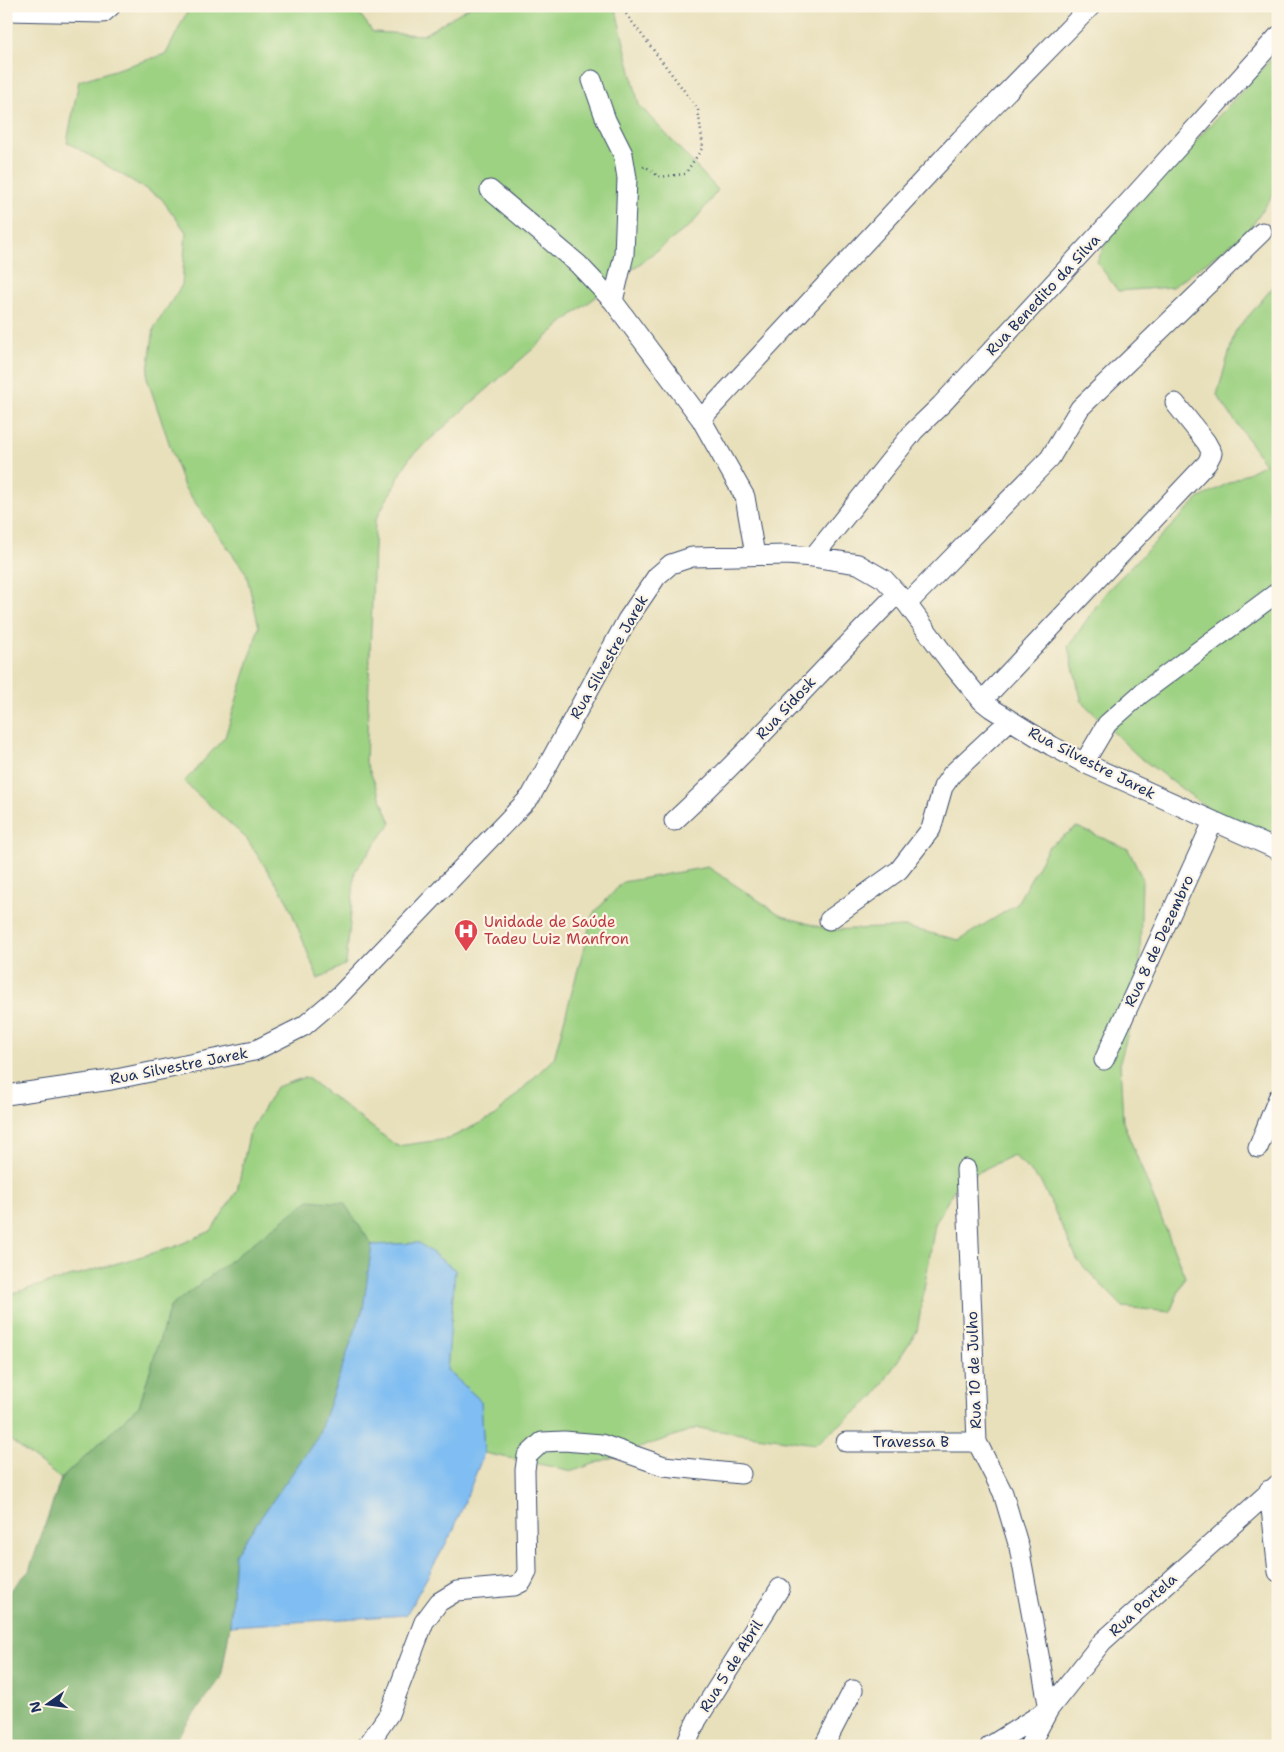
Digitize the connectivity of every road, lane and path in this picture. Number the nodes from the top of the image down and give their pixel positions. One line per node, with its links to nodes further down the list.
1 (111, 6): 4 (street)
2 (620, 6): 7 (path)
3 (1090, 6): 12 (street)
4 (6, 11)
5 (1278, 36): 14 (street, Rua Benedito da Silva)
6 (592, 80): 7 (street)
7 (627, 178): 10 (street)
8 (490, 190): 10 (street)
9 (1262, 232): 16 (street, Rua Sidosk)
10 (613, 301): 12 (street)
11 (1175, 403): 17 (street)
12 (701, 420): 13 (street)
13 (755, 555): 14 (street, Rua Silvestre Jarek); 25 (street, Rua Silvestre Jarek)
14 (813, 557): 16 (street, Rua Silvestre Jarek)
15 (1278, 592): 19 (street)
16 (902, 599): 17 (street, Rua Silvestre Jarek); 20 (street, Rua Sidosk)
17 (982, 700): 18 (street, Rua Silvestre Jarek)
18 (1010, 720): 19 (street, Rua Silvestre Jarek); 23 (street)
19 (1084, 763): 21 (street, Rua Silvestre Jarek)
20 (674, 821)
21 (1213, 822): 22 (street, Rua Silvestre Jarek); 24 (street, Rua 8 de Dezembro)
22 (1278, 850)
23 (829, 920)
24 (1104, 1060)
25 (6, 1095)
26 (1278, 1098): 27 (street)
27 (1258, 1148)
28 (966, 1169): 30 (street, Rua 10 de Julho)
29 (846, 1442): 30 (street, Travessa B)
30 (977, 1442): 36 (street, Rua 10 de Julho)
31 (741, 1474): 37 (street)
32 (1274, 1487): 33 (street); 36 (street, Rua Portela)
33 (1278, 1572)
34 (780, 1588): 38 (street, Rua 5 de Abril)
35 (853, 1690): 39 (street)
36 (1049, 1709): 40 (street); 41 (street, Rua Portela)
37 (366, 1746)
38 (685, 1746)
39 (824, 1746)
40 (990, 1746)
41 (1030, 1746)

